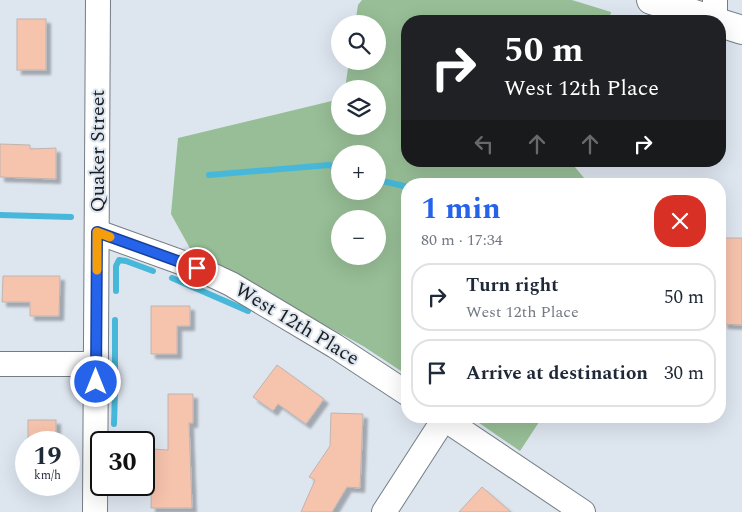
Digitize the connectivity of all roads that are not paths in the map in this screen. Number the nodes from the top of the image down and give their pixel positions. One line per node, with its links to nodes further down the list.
1 (98, 0): 8 (street, Quaker Street)
2 (651, 0): 4 (main road)
3 (715, 0): 5 (street)
4 (697, 15)
5 (716, 15)
6 (726, 25): 7 (main road)
7 (742, 30)
8 (97, 232): 10 (street, Quaker Street); 11 (street, West 12th Place)
9 (0, 364): 10 (street)
10 (96, 364): 14 (street, Quaker Street)
11 (401, 389)
12 (438, 423): 15 (street)
13 (451, 423): 16 (street)
14 (95, 512)
15 (384, 512)
16 (583, 512)

